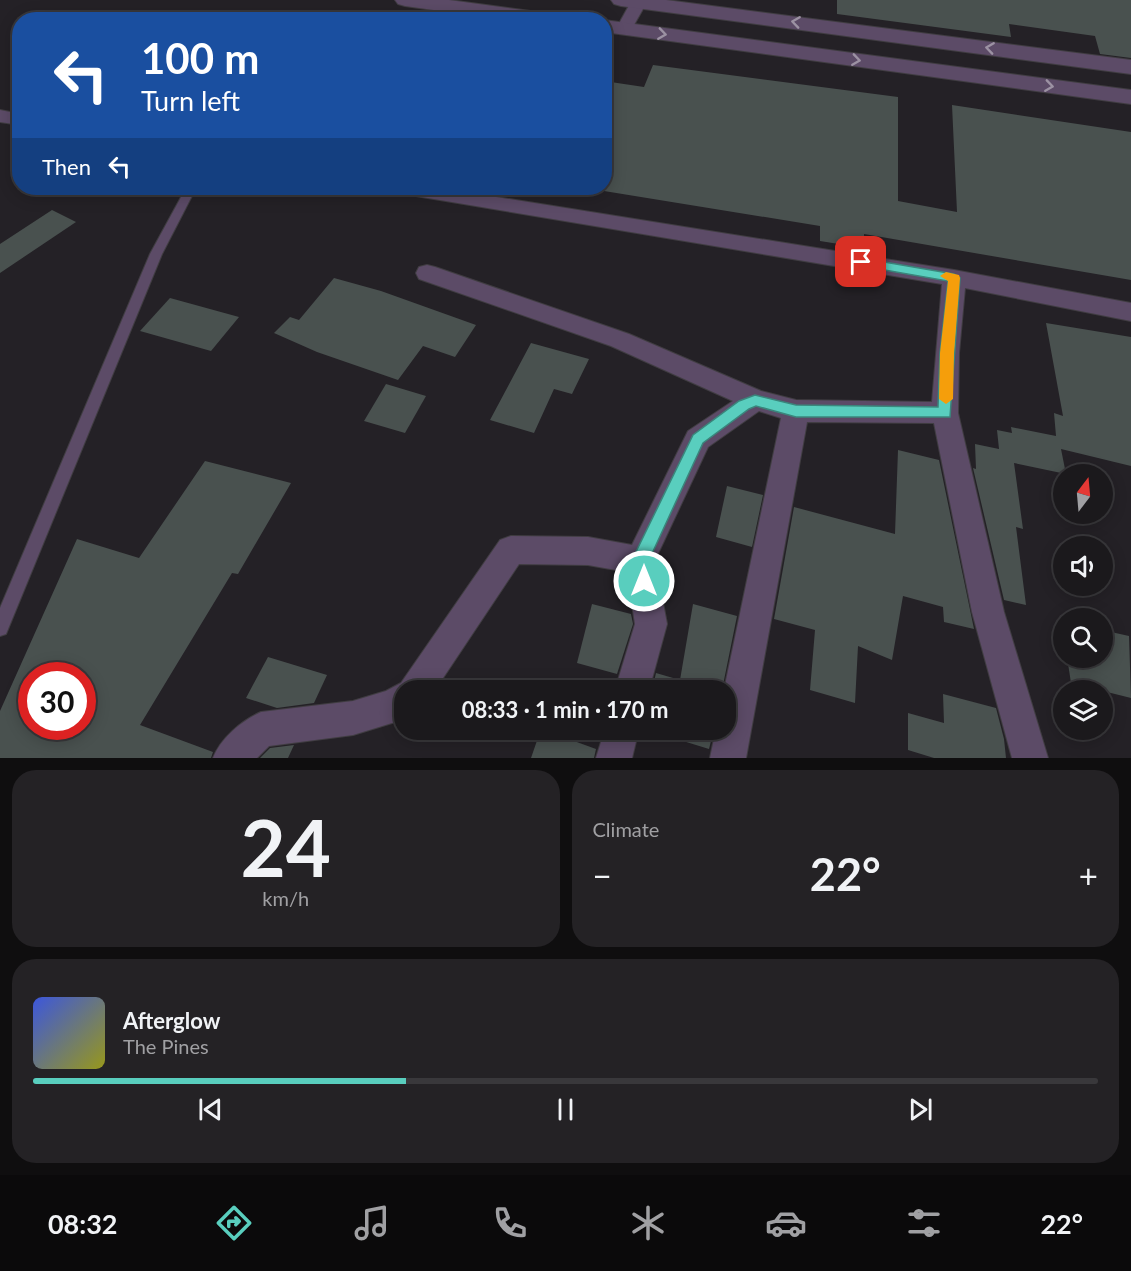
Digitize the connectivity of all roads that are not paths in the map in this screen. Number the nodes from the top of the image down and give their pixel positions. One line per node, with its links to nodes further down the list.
1 (405, 0): 3 (street)
2 (633, 1): 4 (street); 5 (street, one-way to 2)
3 (494, 12)
4 (614, 28): 6 (street, one-way to 6)
5 (1131, 67)
6 (1131, 97)
7 (187, 195): 16 (lane)
8 (447, 195): 10 (street)
9 (427, 273): 12 (street)
10 (954, 278): 11 (street); 14 (street)
11 (1131, 312)
12 (755, 400): 13 (street); 15 (street)
13 (796, 411): 14 (street); 23 (street)
14 (945, 413): 24 (street)
15 (640, 560): 17 (street); 18 (street)
16 (0, 628)
17 (423, 680)
18 (635, 680)
19 (394, 706): 21 (street)
20 (619, 740): 22 (street)
21 (231, 758)
22 (614, 758)
23 (728, 758)
24 (1030, 758)

